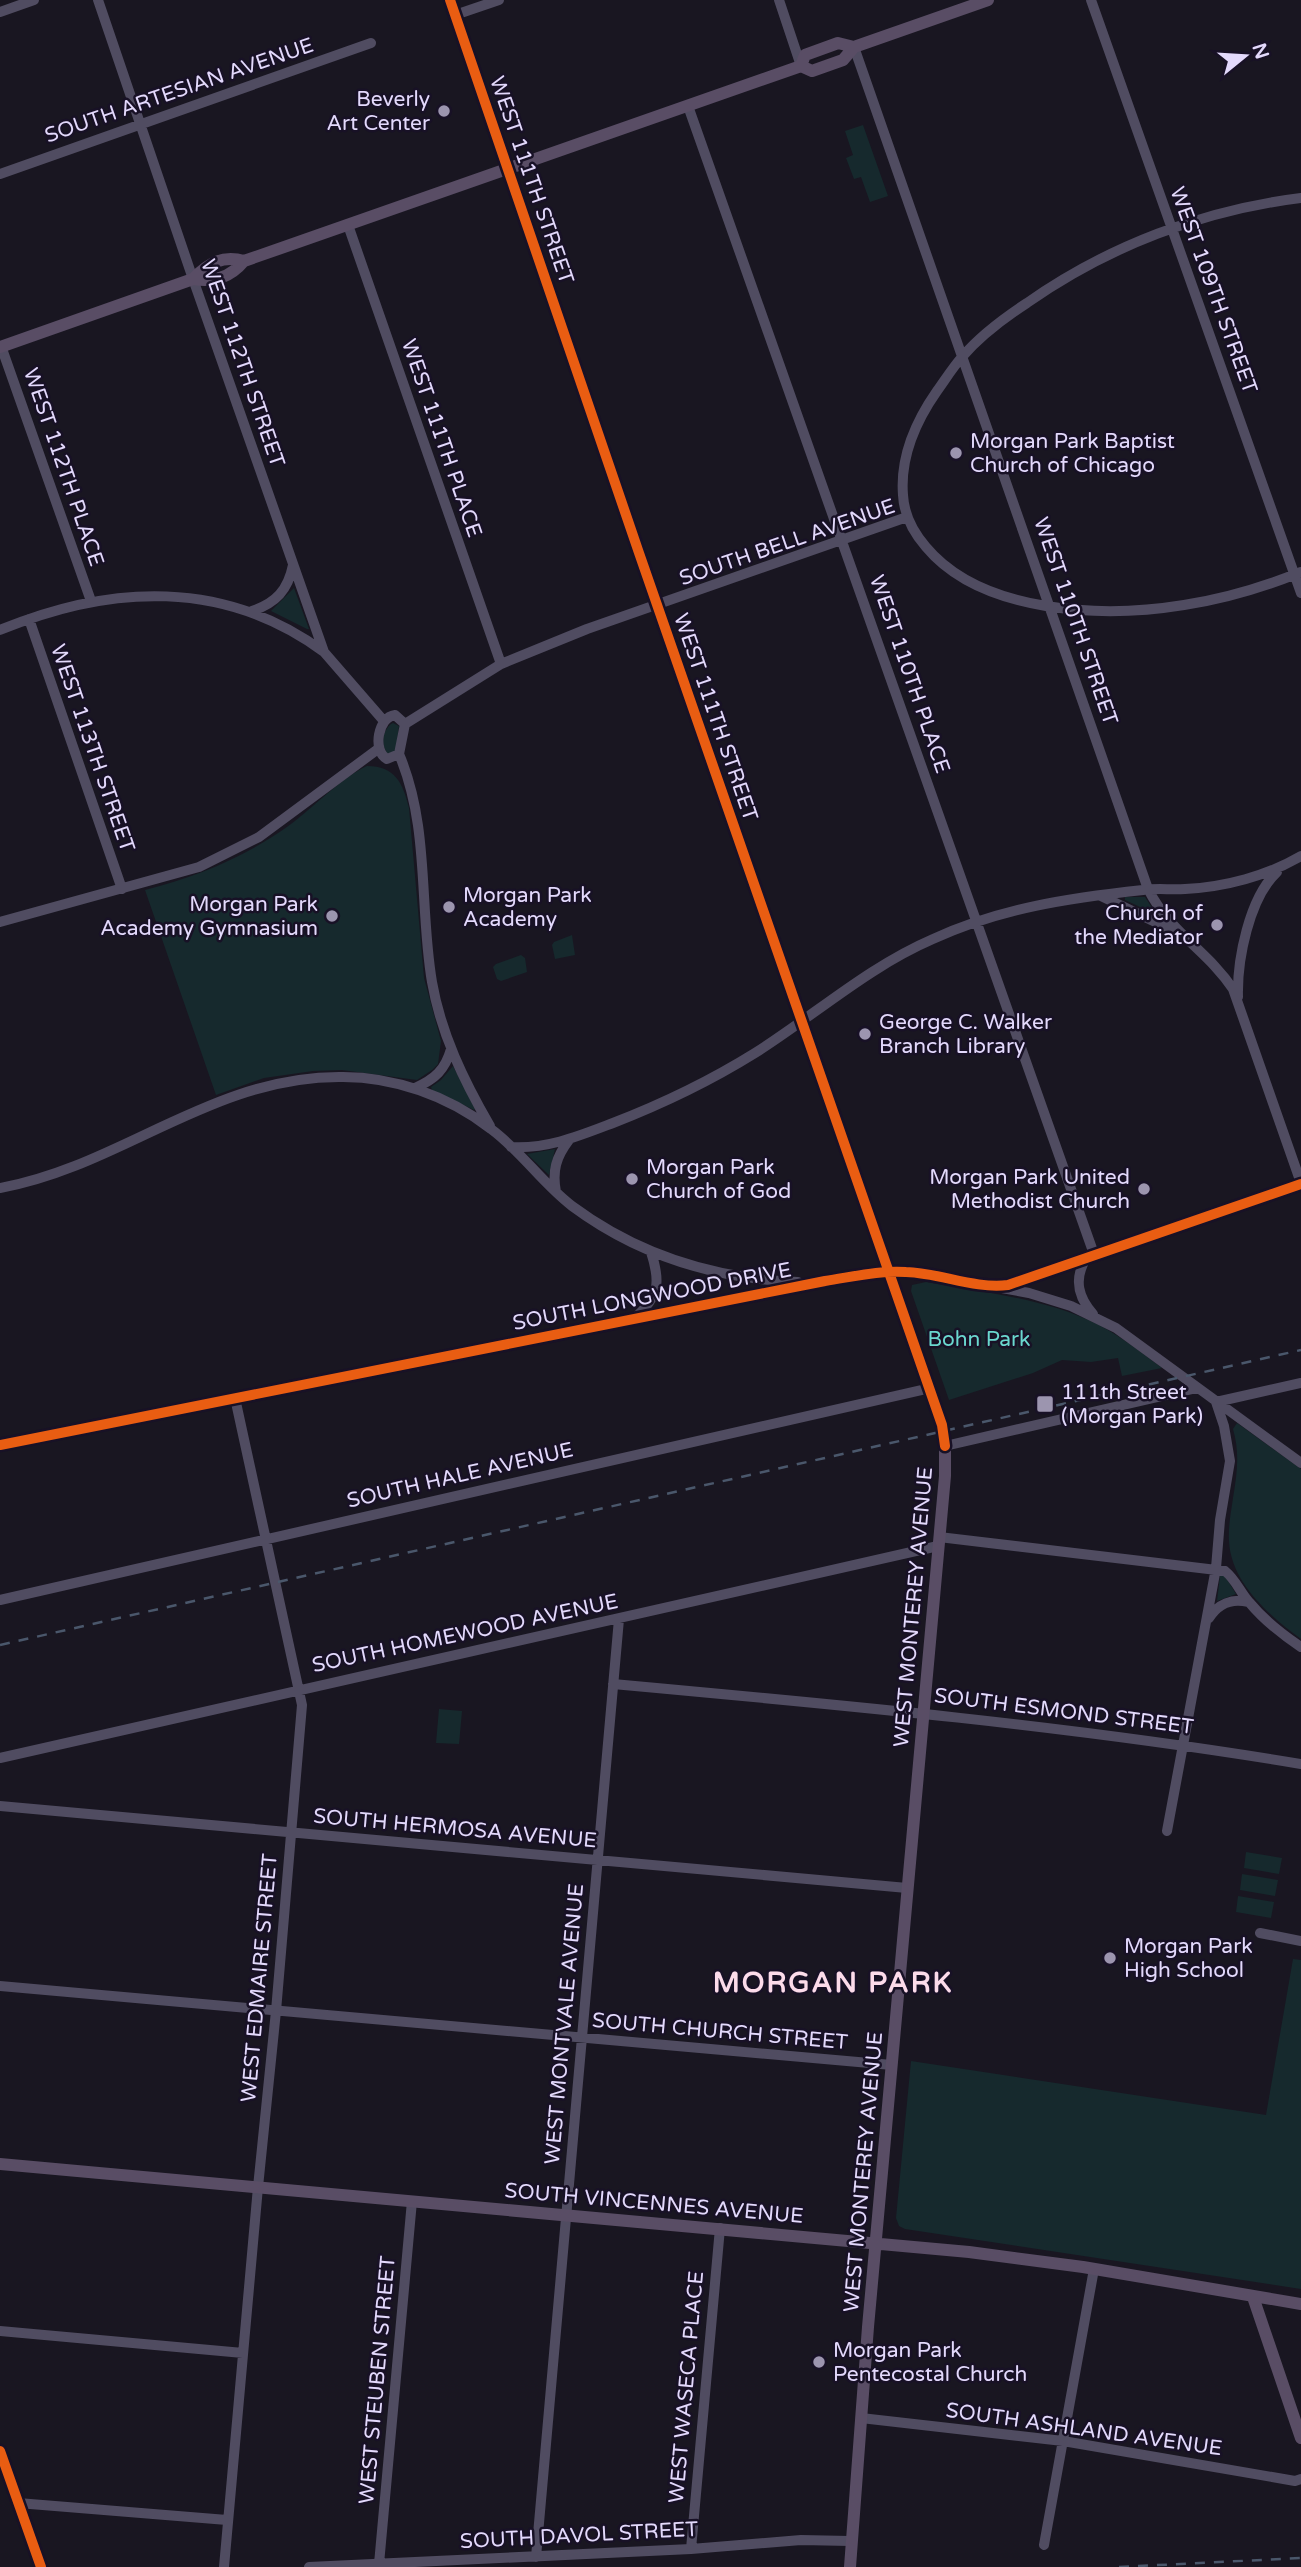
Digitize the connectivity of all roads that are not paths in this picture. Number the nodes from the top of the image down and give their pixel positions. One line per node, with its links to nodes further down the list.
1 (34, 0): 8 (street)
2 (98, 0): 14 (street, WEST 112TH STREET)
3 (450, 0): 9 (main road, WEST 111TH STREET)
4 (499, 0): 9 (street)
5 (779, 0): 12 (street)
6 (988, 0): 11 (main road)
7 (1091, 0): 19 (street, WEST 109TH STREET)
8 (0, 12)
9 (455, 15): 15 (main road, WEST 111TH STREET)
10 (371, 43): 14 (street, SOUTH ARTESIAN AVENUE)
11 (854, 47): 12 (main road); 22 (street, WEST 110TH STREET)
12 (802, 66): 13 (main road)
13 (688, 106): 15 (main road); 24 (street, WEST 110TH PLACE)
14 (140, 124): 16 (street, SOUTH ARTESIAN AVENUE); 20 (street, WEST 112TH STREET)
15 (507, 169): 18 (main road); 29 (main road, WEST 111TH STREET)
16 (0, 174)
17 (1301, 198): 19 (street)
18 (348, 225): 20 (main road); 35 (street, WEST 111TH PLACE)
19 (1171, 229): 22 (street); 26 (street, WEST 109TH STREET)
20 (193, 279): 21 (main road); 25 (street, WEST 112TH STREET)
21 (0, 346): 28 (street, WEST 112TH PLACE)
22 (962, 356): 23 (street); 30 (street, WEST 110TH STREET)
23 (907, 517): 24 (street, SOUTH BELL AVENUE); 30 (street, SOUTH BELL AVENUE)
24 (843, 541): 29 (street, SOUTH BELL AVENUE); 45 (street, WEST 110TH PLACE)
25 (293, 565): 31 (street); 34 (street, WEST 112TH STREET)
26 (1298, 573): 27 (street, WEST 109TH STREET); 30 (street, SOUTH BELL AVENUE)
27 (1301, 593)
28 (91, 601): 31 (street); 32 (street)
29 (657, 607): 35 (street, SOUTH BELL AVENUE); 49 (main road, WEST 111TH STREET)
30 (1050, 607): 43 (street, WEST 110TH STREET)
31 (251, 611): 34 (street)
32 (29, 619): 33 (street); 42 (street, WEST 113TH STREET)
33 (0, 630)
34 (324, 652): 36 (street, WEST 112TH STREET)
35 (501, 664): 37 (street, SOUTH BELL AVENUE)
36 (383, 720): 37 (street); 38 (street)
37 (405, 724): 39 (street)
38 (378, 749): 39 (street); 42 (street)
39 (399, 754): 50 (street)
40 (1301, 856): 41 (street)
41 (1281, 868): 43 (street); 48 (street)
42 (122, 889): 46 (street)
43 (1148, 889): 44 (street); 47 (street, WEST 110TH STREET)
44 (1099, 895): 45 (street); 47 (street)
45 (976, 920): 49 (street); 59 (street, WEST 110TH PLACE)
46 (0, 922)
47 (1180, 935): 48 (street, WEST 110TH STREET)
48 (1238, 1000): 55 (street, WEST 110TH STREET)
49 (802, 1020): 53 (street); 60 (main road, WEST 111TH STREET)
50 (451, 1049): 51 (street); 52 (street)
51 (415, 1088): 52 (street); 56 (street)
52 (491, 1129): 54 (street)
53 (569, 1140): 54 (street); 57 (street)
54 (511, 1147): 57 (street)
55 (1301, 1184): 59 (street, SOUTH LONGWOOD DRIVE)
56 (0, 1188)
57 (556, 1193): 58 (street)
58 (651, 1252): 61 (street); 64 (street)
59 (1090, 1258): 62 (street, SOUTH LONGWOOD DRIVE); 63 (street)
60 (890, 1272): 61 (street, SOUTH LONGWOOD DRIVE); 62 (street, SOUTH LONGWOOD DRIVE); 66 (main road, WEST 111TH STREET)
61 (825, 1281): 64 (street, SOUTH LONGWOOD DRIVE)
62 (994, 1287): 63 (street)
63 (1094, 1316): 67 (street)
64 (633, 1320): 68 (street, SOUTH LONGWOOD DRIVE)
65 (1301, 1383): 69 (street)
66 (930, 1388): 71 (main road, WEST 111TH STREET); 73 (street, SOUTH HALE AVENUE)
67 (1196, 1388): 69 (street); 71 (street)
68 (235, 1398): 70 (street, SOUTH LONGWOOD DRIVE); 73 (street, WEST EDMAIRE STREET)
69 (1216, 1402): 72 (street); 75 (street)
70 (0, 1445)
71 (945, 1446): 74 (main road, WEST MONTEREY AVENUE)
72 (1301, 1463)
73 (267, 1539): 76 (street, SOUTH HALE AVENUE); 82 (street, WEST EDMAIRE STREET)
74 (938, 1541): 75 (street, SOUTH HOMEWOOD AVENUE); 78 (street, SOUTH HOMEWOOD AVENUE); 83 (main road, WEST MONTEREY AVENUE)
75 (1216, 1568): 77 (street); 79 (street)
76 (0, 1600)
77 (1248, 1602): 79 (street); 80 (street)
78 (619, 1619): 81 (street, WEST MONTVALE AVENUE); 82 (street, SOUTH HOMEWOOD AVENUE)
79 (1205, 1626): 84 (street)
80 (1301, 1647)
81 (613, 1685): 83 (street, SOUTH ESMOND STREET); 90 (street, WEST MONTVALE AVENUE)
82 (300, 1689): 85 (street, SOUTH HOMEWOOD AVENUE); 89 (street, WEST EDMAIRE STREET)
83 (923, 1713): 84 (street, SOUTH ESMOND STREET); 91 (main road, WEST MONTEREY AVENUE)
84 (1183, 1744): 86 (street, SOUTH ESMOND STREET); 88 (street)
85 (0, 1758)
86 (1301, 1764)
87 (0, 1806): 89 (street, SOUTH HERMOSA AVENUE)
88 (1167, 1831)
89 (291, 1833): 90 (street, SOUTH HERMOSA AVENUE); 95 (street, WEST EDMAIRE STREET)
90 (598, 1860): 91 (street, SOUTH HERMOSA AVENUE); 96 (street, WEST MONTVALE AVENUE)
91 (907, 1888): 97 (main road, WEST MONTEREY AVENUE)
92 (1260, 1933): 93 (street)
93 (1301, 1941)
94 (0, 1986): 95 (street, SOUTH CHURCH STREET)
95 (276, 2011): 96 (street, SOUTH CHURCH STREET); 99 (street, WEST EDMAIRE STREET)
96 (583, 2038): 97 (street, SOUTH CHURCH STREET); 101 (street, WEST MONTVALE AVENUE)
97 (892, 2065): 103 (main road, WEST MONTEREY AVENUE)
98 (0, 2164): 99 (main road, SOUTH VINCENNES AVENUE)
99 (258, 2187): 100 (main road, SOUTH VINCENNES AVENUE); 108 (street, WEST EDMAIRE STREET)
100 (412, 2201): 101 (main road, SOUTH VINCENNES AVENUE); 120 (street, WEST STEUBEN STREET)
101 (566, 2215): 102 (main road, SOUTH VINCENNES AVENUE); 119 (street, WEST MONTVALE AVENUE)
102 (720, 2228): 103 (main road, SOUTH VINCENNES AVENUE); 118 (street, WEST WASECA PLACE)
103 (876, 2242): 104 (main road, SOUTH VINCENNES AVENUE); 109 (main road, WEST MONTEREY AVENUE)
104 (1094, 2269): 105 (main road, SOUTH VINCENNES AVENUE); 111 (street)
105 (1253, 2297): 106 (main road, SOUTH VINCENNES AVENUE); 110 (main road)
106 (1301, 2305)
107 (0, 2331): 108 (street)
108 (243, 2353): 115 (street, WEST EDMAIRE STREET)
109 (861, 2418): 111 (street, SOUTH ASHLAND AVENUE); 116 (main road, WEST MONTEREY AVENUE)
110 (1301, 2438)
111 (1063, 2441): 113 (street, SOUTH ASHLAND AVENUE); 117 (street)
112 (0, 2451): 114 (street)
113 (1301, 2479)
114 (18, 2503): 115 (street); 121 (street)
115 (228, 2520): 122 (street, WEST EDMAIRE STREET)
116 (850, 2541): 118 (street, SOUTH DAVOL STREET); 124 (main road, WEST MONTEREY AVENUE)
117 (1044, 2545)
118 (691, 2549): 119 (street, SOUTH DAVOL STREET)
119 (536, 2557): 120 (street, SOUTH DAVOL STREET)
120 (379, 2564): 123 (street, SOUTH DAVOL STREET)
121 (41, 2567)
122 (224, 2567)
123 (309, 2567)
124 (850, 2567)

